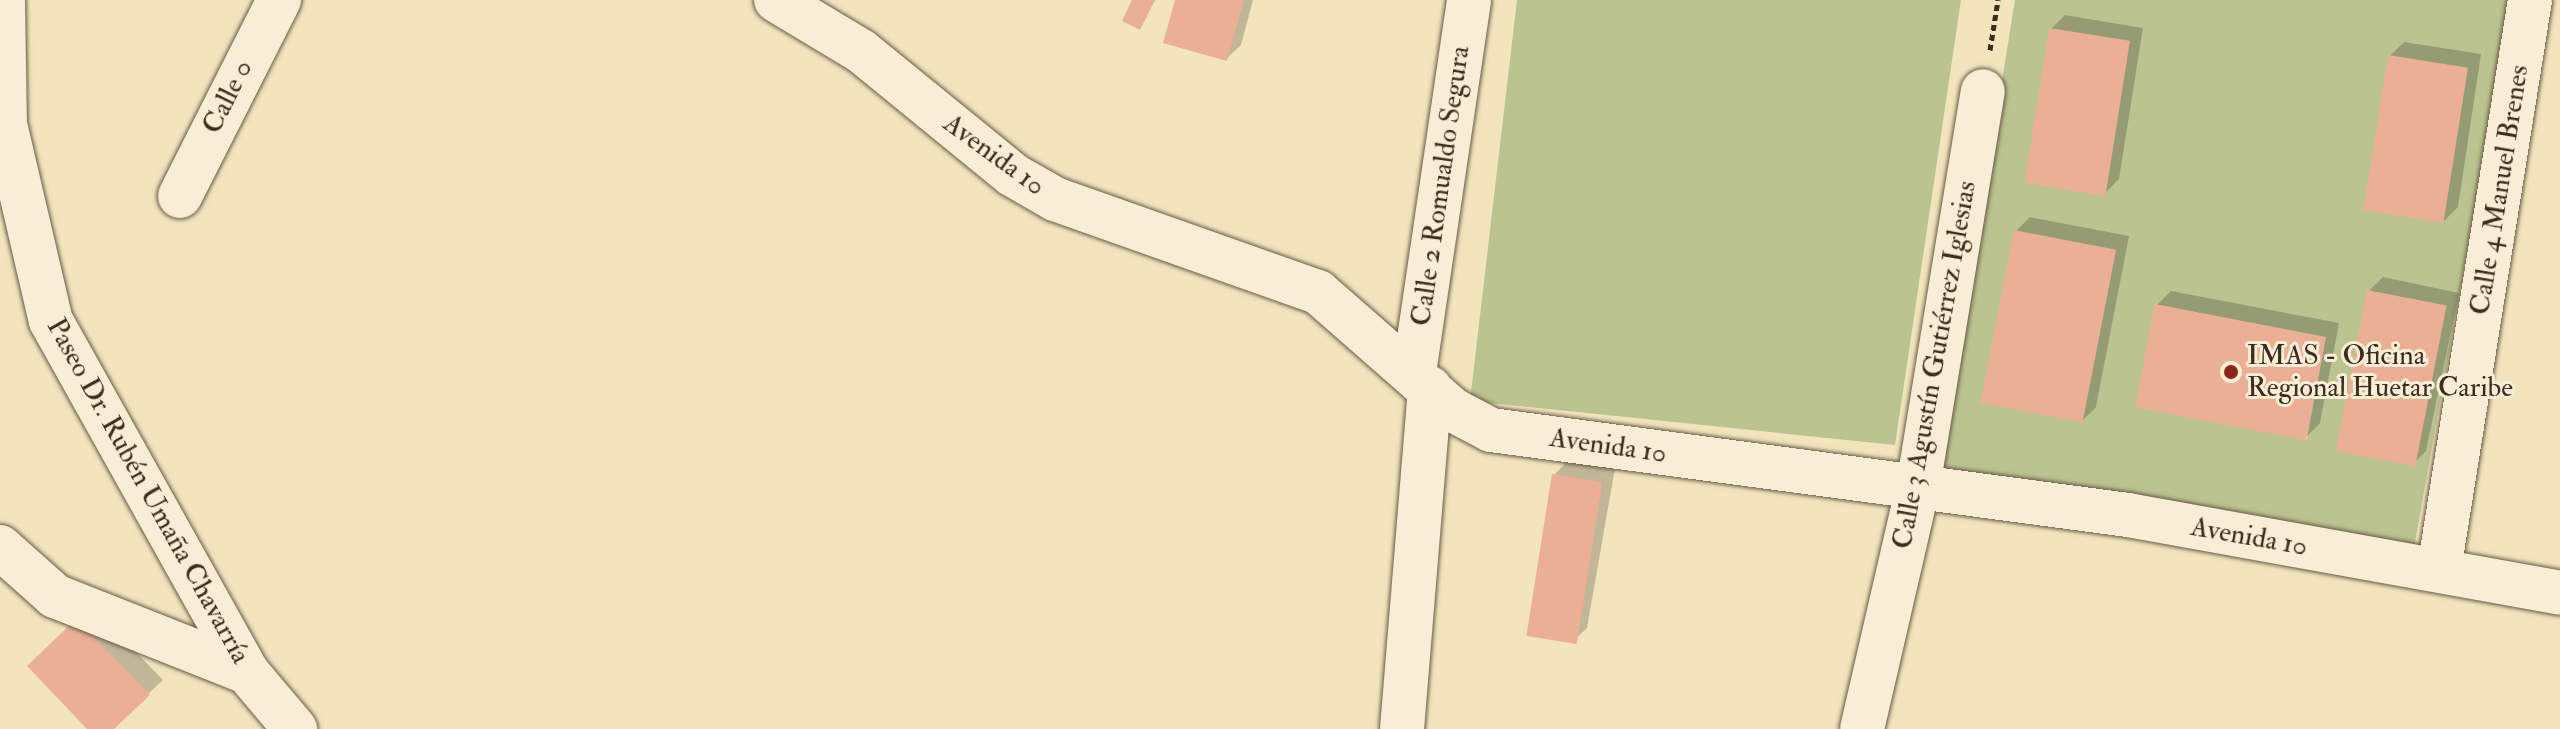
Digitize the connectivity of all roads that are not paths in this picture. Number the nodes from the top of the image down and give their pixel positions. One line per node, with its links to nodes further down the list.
1 (3, 0): 13 (street, Paseo Dr. Rubén Umaña Chavarría)
2 (279, 0): 7 (street, Calle 0)
3 (776, 0): 8 (street, Avenida 10)
4 (1469, 0): 8 (street, Calle 2 Romualdo Segura)
5 (2530, 0): 11 (street, Calle 4 Manuel Brenes)
6 (1983, 91): 9 (street, Calle 3 Agustín Gutiérrez Iglesias)
7 (180, 196)
8 (1422, 380): 9 (street, Avenida 10); 15 (street, Calle 2 Romualdo Segura)
9 (1918, 487): 11 (street, Avenida 10); 16 (street, Calle 3 Agustín Gutiérrez Iglesias)
10 (0, 547): 13 (street)
11 (2439, 570): 12 (street, Avenida 10)
12 (2560, 593)
13 (247, 672): 14 (street, Paseo Dr. Rubén Umaña Chavarría)
14 (295, 729)
15 (1402, 729)
16 (1862, 729)

